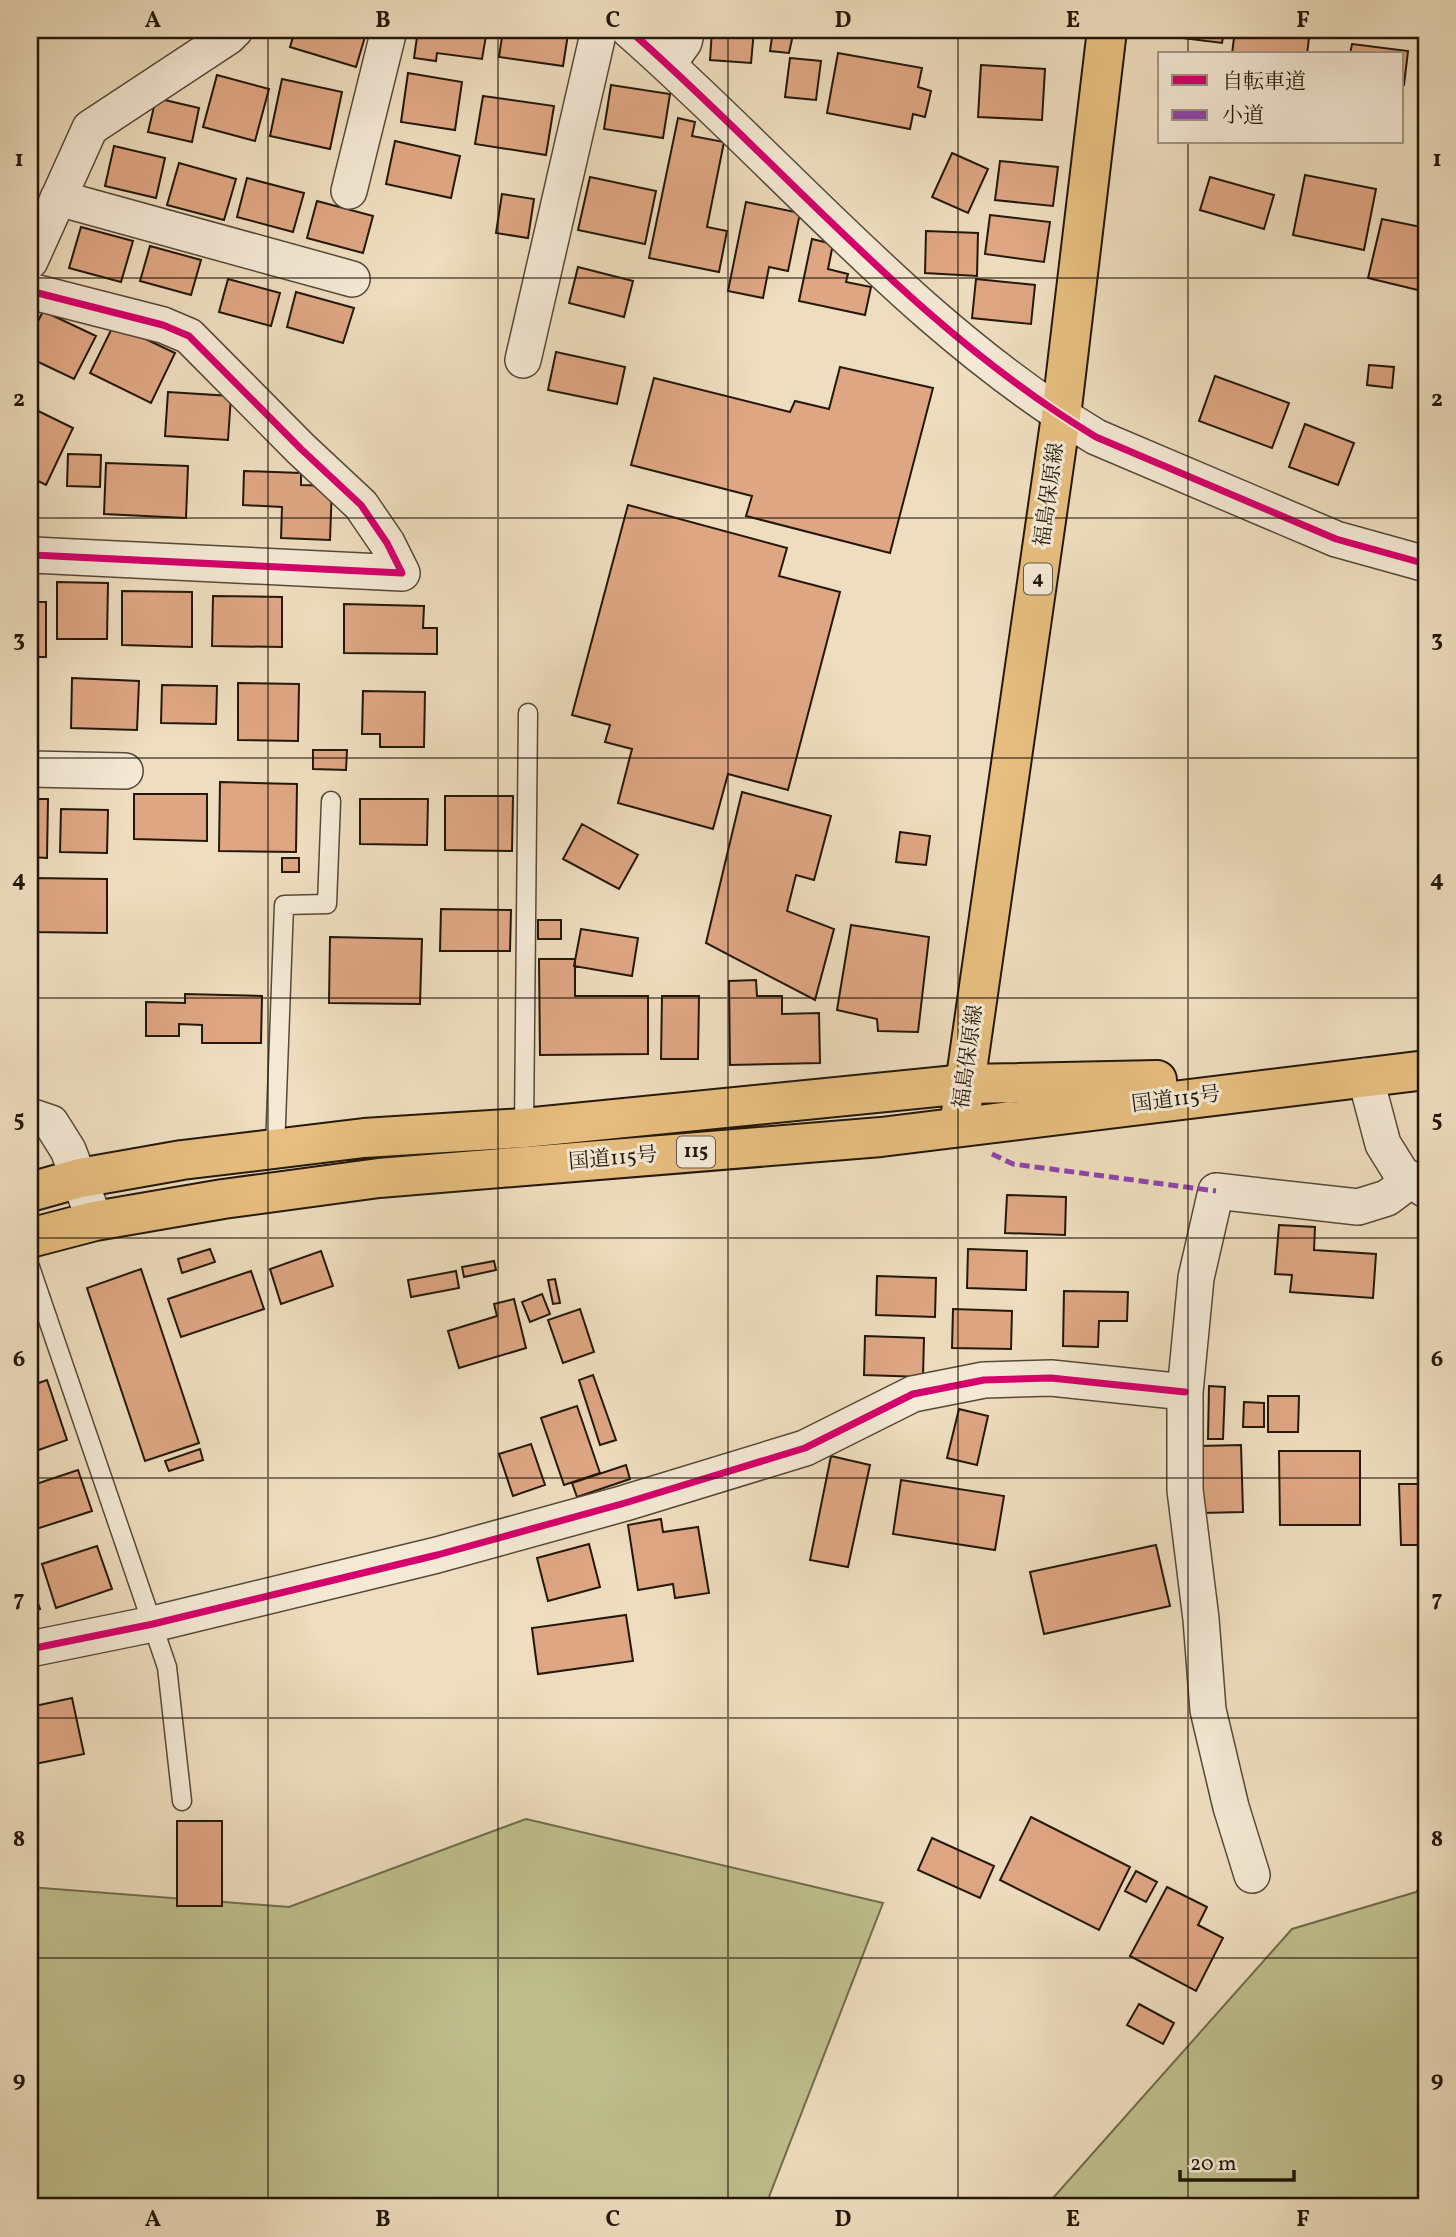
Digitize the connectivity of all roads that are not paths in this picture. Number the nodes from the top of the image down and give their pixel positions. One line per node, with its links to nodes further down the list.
1 (235, 30): 9 (street)
2 (389, 30): 8 (street)
3 (599, 30): 13 (street)
4 (629, 30): 7 (street)
5 (687, 30): 7 (street)
6 (1107, 30): 14 (main road, 福島保原線 / 4)
7 (668, 64): 14 (street)
8 (349, 191)
9 (58, 198): 10 (street); 11 (street)
10 (30, 261)
11 (352, 279)
12 (30, 291): 15 (street)
13 (523, 360)
14 (1061, 416): 16 (street); 23 (main road, 福島保原線 / 4)
15 (30, 557)
16 (1426, 564)
17 (528, 713): 26 (lane)
18 (30, 769): 19 (street)
19 (125, 771)
20 (331, 801): 27 (lane)
21 (1426, 1070): 22 (main road, 国道115号 / 115)
22 (1365, 1076): 23 (main road, 国道115号 / 115); 25 (main road, 国道115号 / 115); 29 (street)
23 (965, 1084): 25 (main road, 福島保原線 / 4); 26 (main road, 国道115号 / 115)
24 (30, 1116): 28 (street)
25 (960, 1126): 31 (main road, 国道115号 / 115)
26 (524, 1128): 27 (main road, 国道115号 / 115)
27 (275, 1150): 28 (main road, 国道115号 / 115)
28 (80, 1178): 30 (main road, 国道115号 / 115); 31 (street)
29 (1418, 1185): 34 (street)
30 (30, 1192)
31 (95, 1221): 32 (main road, 国道115号 / 115)
32 (30, 1238)
33 (30, 1267): 35 (lane)
34 (1185, 1392): 35 (street); 38 (street)
35 (153, 1624): 36 (street); 37 (lane)
36 (30, 1649)
37 (182, 1801)
38 (1252, 1875)

